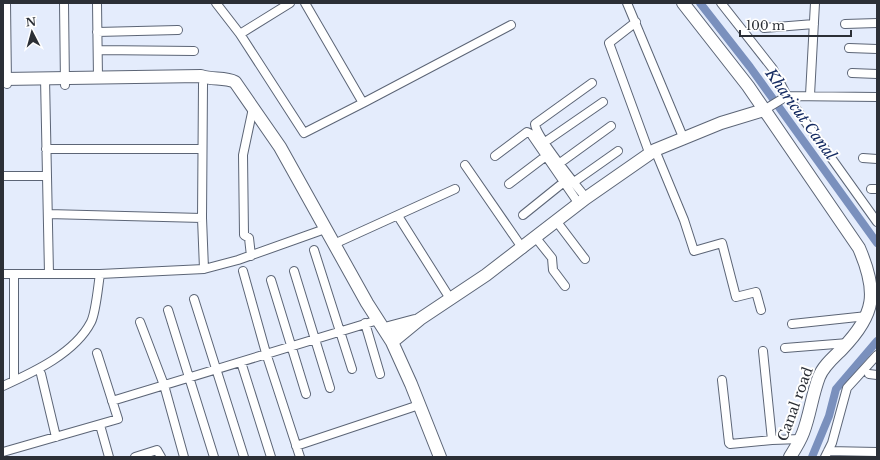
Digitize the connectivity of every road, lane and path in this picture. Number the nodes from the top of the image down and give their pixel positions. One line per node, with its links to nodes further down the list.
1 (6, 3): 28 (street)
2 (64, 3): 30 (street)
3 (97, 3): 18 (street)
4 (216, 3): 19 (street)
5 (290, 3): 19 (street)
6 (305, 3): 36 (street)
7 (627, 3): 11 (street)
8 (683, 3): 38 (street, Canal road)
9 (721, 3): 32 (street)
10 (815, 3): 12 (street)
11 (636, 22): 40 (street); 45 (street)
12 (814, 24): 16 (street); 33 (street)
13 (845, 24): 14 (street)
14 (877, 24)
15 (511, 25): 36 (street)
16 (764, 28)
17 (178, 30): 18 (street)
18 (97, 32): 22 (street)
19 (240, 34): 36 (street)
20 (849, 48): 21 (street)
21 (877, 49)
22 (98, 50): 23 (street); 26 (street)
23 (194, 51)
24 (852, 73): 25 (street)
25 (877, 74)
26 (98, 78): 27 (street); 30 (street)
27 (206, 81): 30 (street); 37 (street); 43 (street)
28 (5, 82): 29 (street)
29 (45, 82): 30 (street); 42 (street)
30 (65, 82)
31 (592, 83): 41 (street)
32 (786, 93): 33 (street); 38 (street); 64 (street)
33 (810, 95): 34 (street)
34 (877, 97)
35 (603, 102): 41 (street)
36 (363, 103)
37 (253, 108): 65 (street); 70 (street)
38 (766, 108): 40 (street); 85 (street, Canal road)
39 (611, 126): 50 (street)
40 (683, 137): 45 (street)
41 (545, 142): 50 (street)
42 (46, 149): 43 (street); 53 (street)
43 (202, 149): 62 (street)
44 (618, 151): 55 (street)
45 (652, 153): 58 (street); 84 (street)
46 (495, 156): 47 (street)
47 (546, 156): 54 (street); 56 (street)
48 (863, 158): 49 (street)
49 (877, 159)
50 (560, 163): 55 (street)
51 (465, 165): 68 (street)
52 (3, 176): 53 (street)
53 (47, 176): 59 (street)
54 (564, 182): 58 (street); 60 (street)
55 (574, 182): 58 (street)
56 (509, 184)
57 (455, 189): 61 (street)
58 (582, 201): 63 (street)
59 (48, 214): 62 (street); 77 (street)
60 (523, 215)
61 (398, 216): 67 (street); 82 (street)
62 (202, 218): 72 (street)
63 (557, 222): 66 (street); 71 (street)
64 (877, 222)
65 (325, 228): 67 (street); 70 (street)
66 (536, 238): 68 (street); 80 (street)
67 (334, 244): 89 (street)
68 (523, 249): 82 (street)
69 (314, 250): 91 (street)
70 (251, 256): 72 (street)
71 (585, 259)
72 (204, 269): 78 (street)
73 (243, 271): 99 (street)
74 (294, 271): 92 (street)
75 (3, 274): 76 (street)
76 (14, 274): 77 (street); 107 (street)
77 (49, 274): 78 (street)
78 (100, 274): 107 (street)
79 (271, 280): 95 (street)
80 (566, 286)
81 (194, 299): 103 (street)
82 (451, 300): 86 (street)
83 (168, 310): 106 (street)
84 (761, 310)
85 (867, 316): 90 (street); 94 (street, Canal road)
86 (420, 319): 89 (street); 93 (street)
87 (140, 322): 109 (street)
88 (365, 323): 89 (street); 91 (street); 105 (street)
89 (382, 324): 93 (street)
90 (792, 324)
91 (340, 331): 92 (street); 102 (street)
92 (316, 339): 95 (street); 111 (street)
93 (392, 342): 114 (street)
94 (848, 343): 96 (street); 117 (street, Canal road)
95 (291, 346): 99 (street); 112 (street)
96 (785, 348)
97 (763, 351): 118 (street)
98 (97, 353): 113 (street)
99 (266, 353): 101 (street); 119 (street)
100 (877, 356): 122 (street)
101 (240, 362): 103 (street); 129 (street)
102 (352, 369)
103 (216, 370): 106 (street); 128 (street)
104 (41, 374): 116 (street)
105 (380, 374)
106 (189, 378): 109 (street); 127 (street)
107 (14, 380): 110 (street)
108 (722, 380): 118 (street)
109 (164, 385): 113 (street); 126 (street)
110 (3, 386)
111 (330, 388)
112 (306, 394)
113 (112, 401): 115 (street)
114 (419, 405): 119 (street); 131 (street)
115 (100, 425): 116 (street); 123 (street)
116 (56, 437): 120 (street)
117 (801, 439): 118 (street); 132 (street, Canal road)
118 (772, 440)
119 (296, 446): 130 (street)
120 (3, 452)
121 (877, 452): 122 (street)
122 (826, 454)
123 (109, 457)
124 (135, 457): 125 (street)
125 (161, 457)
126 (184, 457)
127 (214, 457)
128 (244, 457)
129 (271, 457)
130 (300, 457)
131 (440, 457)
132 (790, 457)

